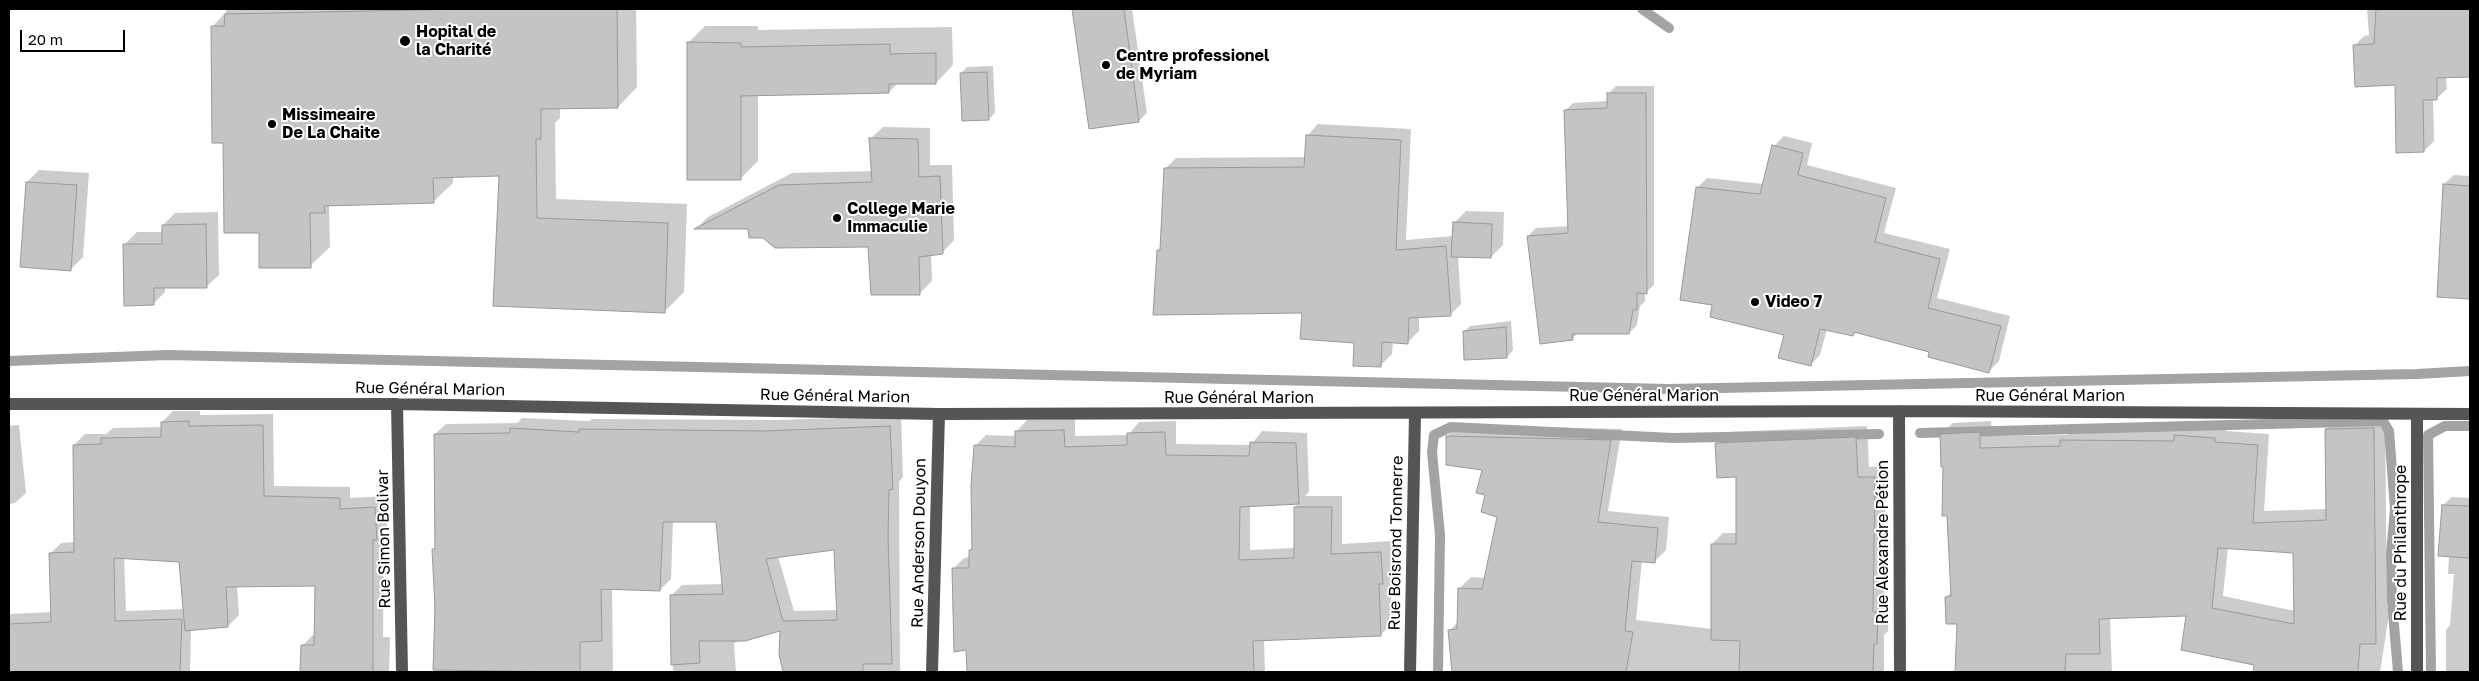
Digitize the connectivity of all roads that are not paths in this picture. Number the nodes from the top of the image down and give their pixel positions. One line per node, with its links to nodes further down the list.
1 (9, 404): 2 (street, Rue Général Marion)
2 (397, 404): 4 (street, Rue Général Marion); 8 (street, Rue Simon Bolivar)
3 (1899, 411): 5 (street, Rue Général Marion); 6 (street, Rue Général Marion); 11 (street, Rue Alexandre Pétion)
4 (939, 414): 5 (street, Rue Général Marion); 9 (street, Rue Anderson Douyon)
5 (1415, 414): 10 (street, Rue Boisrond Tonnerre)
6 (2417, 414): 7 (street, Rue Général Marion); 12 (street, Rue du Philanthrope)
7 (2470, 414)
8 (402, 672)
9 (932, 672)
10 (1410, 672)
11 (1900, 672)
12 (2417, 672)

